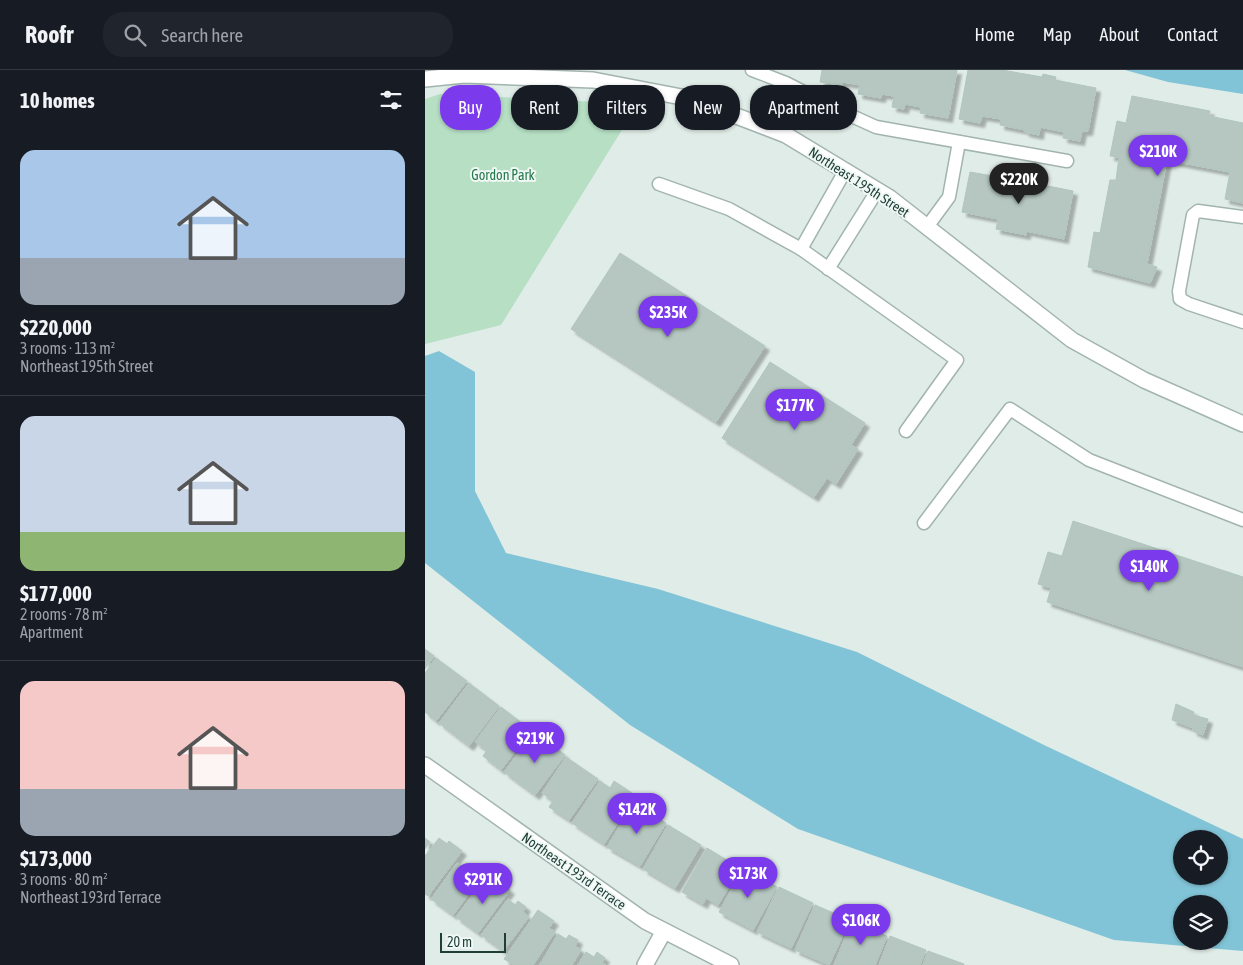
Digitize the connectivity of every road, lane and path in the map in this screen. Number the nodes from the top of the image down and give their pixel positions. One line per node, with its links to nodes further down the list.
1 (752, 70): 3 (lane)
2 (425, 79): 5 (street, Northeast 195th Street)
3 (959, 142): 4 (lane); 9 (lane)
4 (1067, 161)
5 (845, 171): 7 (street, Northeast 195th Street); 10 (lane)
6 (659, 184): 10 (lane)
7 (877, 191): 9 (street, Northeast 195th Street); 11 (lane)
8 (1243, 218): 12 (lane)
9 (927, 227): 13 (street, Northeast 195th Street)
10 (801, 249): 11 (lane)
11 (828, 269): 14 (lane)
12 (1243, 322)
13 (1243, 424)
14 (906, 431)
15 (1243, 520): 16 (lane)
16 (923, 523)
17 (425, 765): 18 (street, Northeast 193rd Terrace)
18 (664, 931): 19 (street); 20 (street, Northeast 193rd Terrace)
19 (645, 965)
20 (731, 965)

